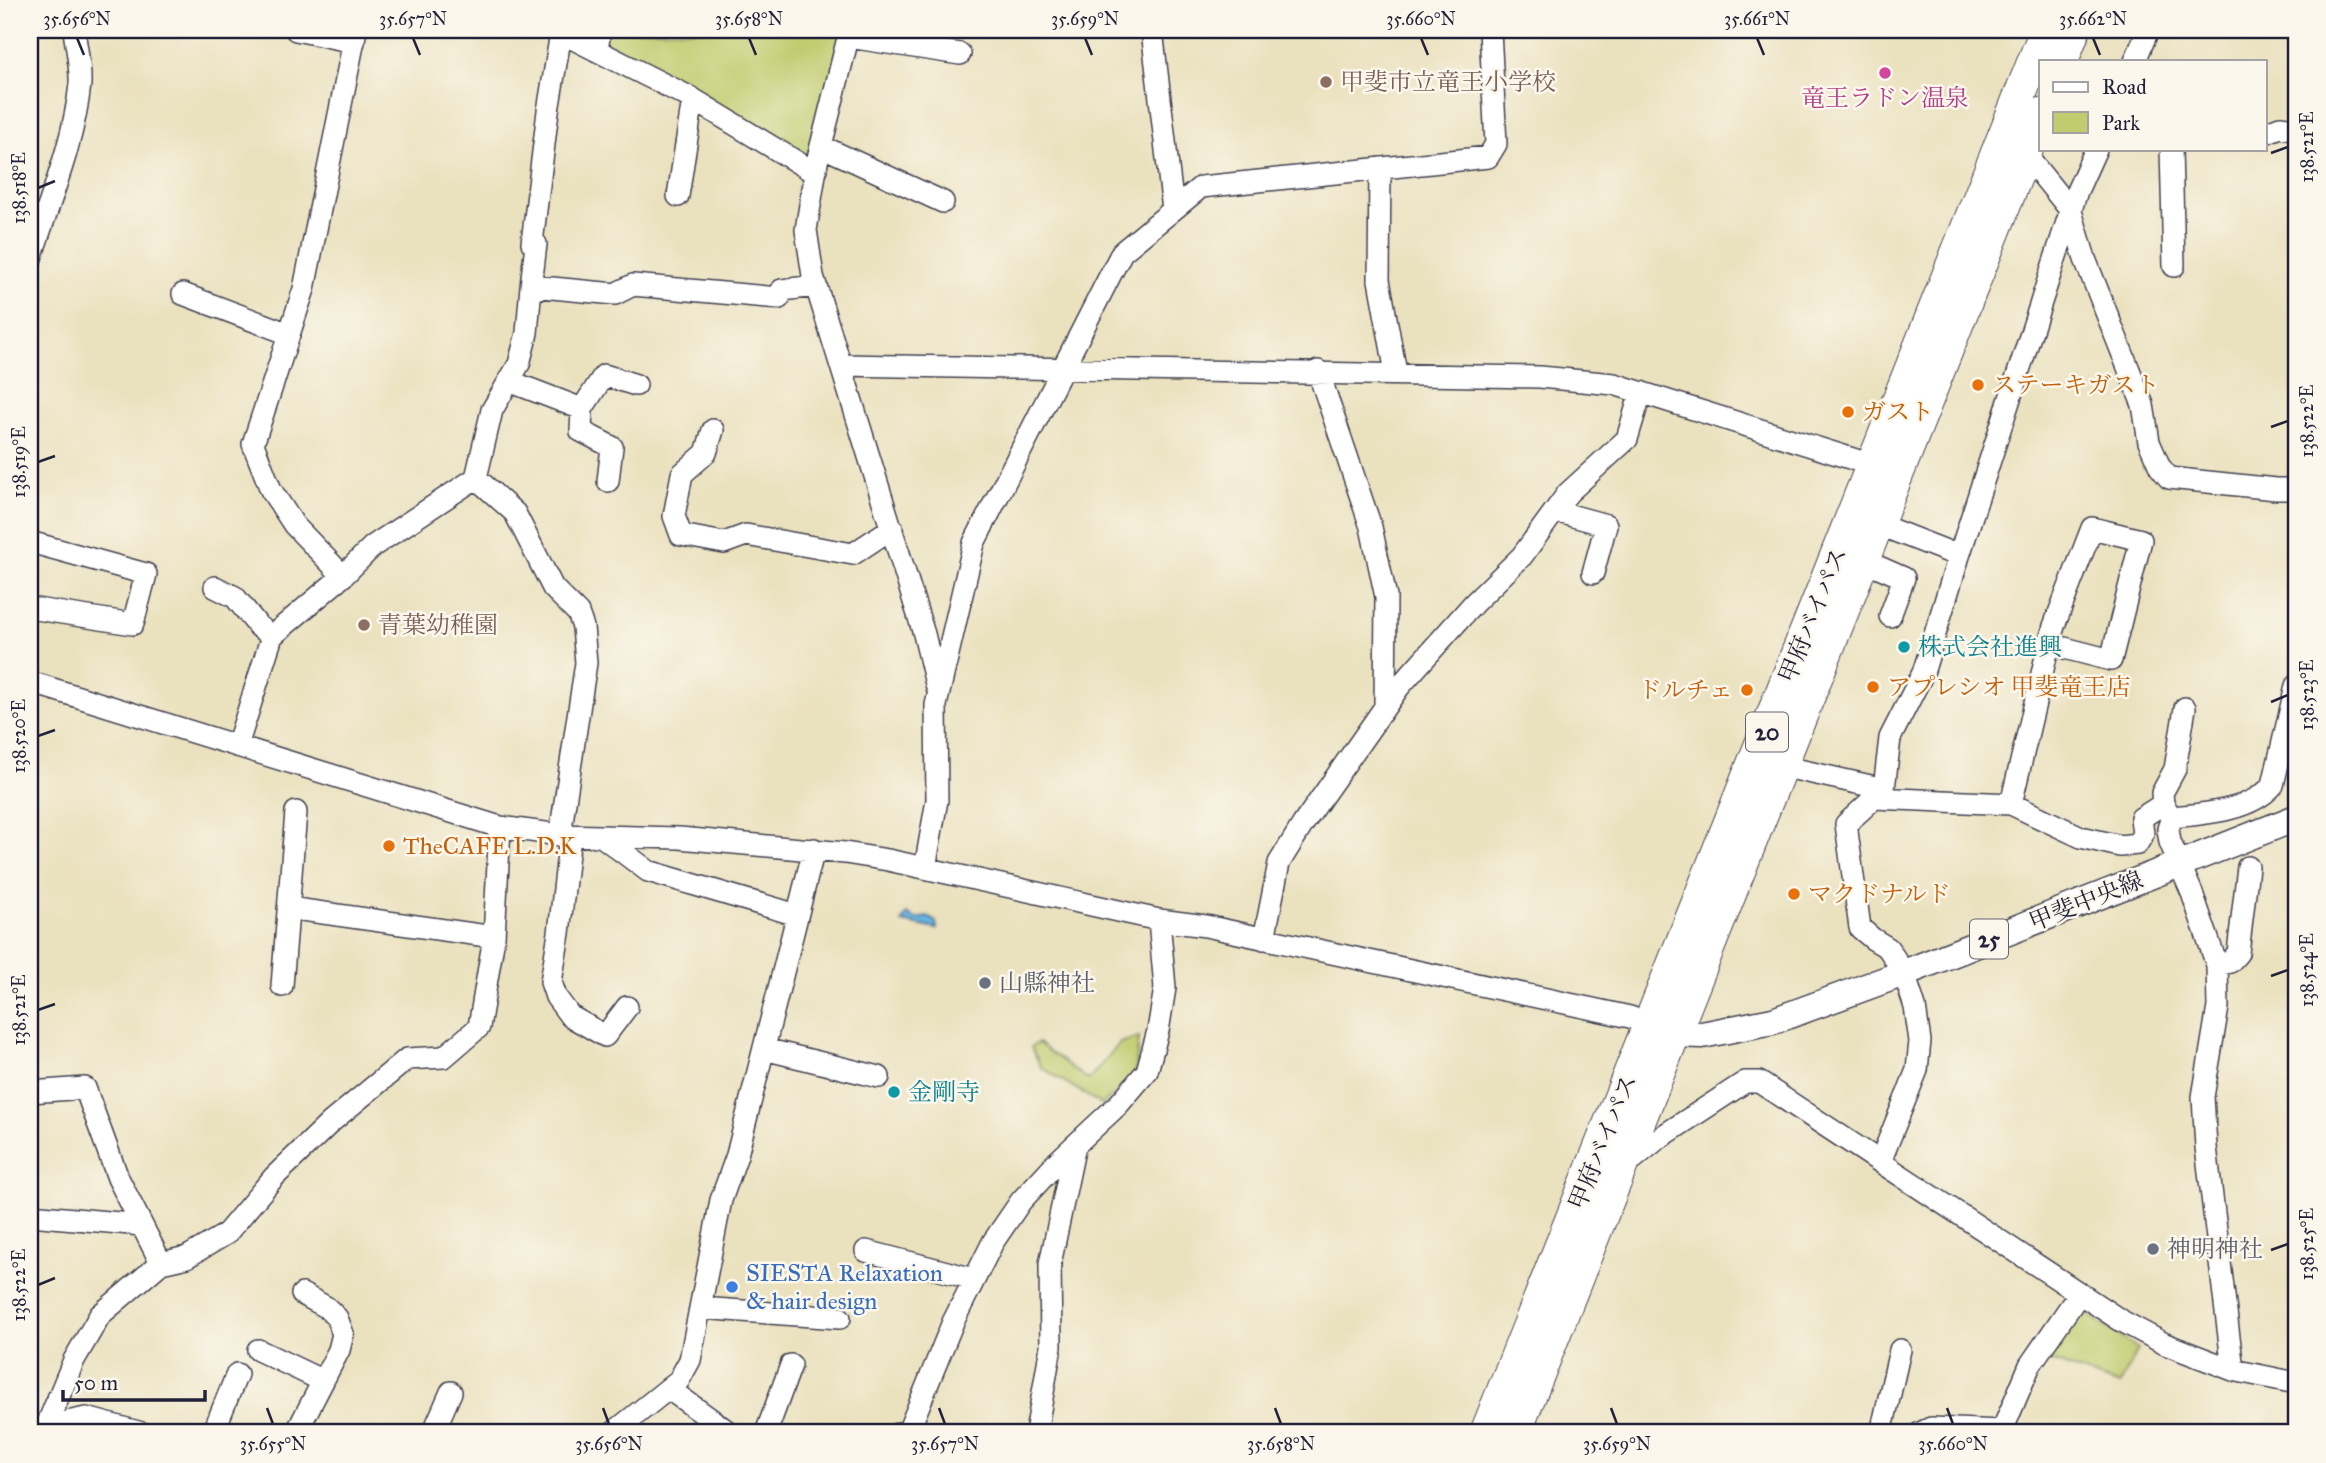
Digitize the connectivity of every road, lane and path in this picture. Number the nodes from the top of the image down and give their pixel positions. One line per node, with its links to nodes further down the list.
1 (74, 30): 29 (street)
2 (296, 30): 10 (street)
3 (1152, 30): 27 (street)
4 (1490, 30): 23 (street)
5 (2046, 30): 44 (highway, 甲府バイパス / 20)
6 (2074, 30): 13 (highway)
7 (2148, 30): 14 (street)
8 (559, 31): 11 (street); 31 (street)
9 (850, 33): 12 (street); 19 (street)
10 (355, 36): 34 (street)
11 (598, 40): 15 (street)
12 (960, 54)
13 (2062, 60)
14 (2135, 60)
15 (693, 99): 24 (street); 25 (street)
16 (2039, 119): 22 (highway, 甲府バイパス / 20)
17 (2296, 129): 18 (street)
18 (2266, 133)
19 (821, 146): 24 (street); 26 (street)
20 (2096, 150): 28 (street)
21 (2171, 150): 30 (street)
22 (2025, 154): 28 (street); 49 (highway, 甲府バイパス / 20)
23 (1380, 169): 27 (street); 38 (street)
24 (815, 173): 32 (street)
25 (678, 196)
26 (943, 202)
27 (1173, 210): 36 (street)
28 (2071, 211): 47 (street); 52 (street)
29 (30, 261)
30 (2174, 266)
31 (531, 286): 32 (street); 39 (street)
32 (816, 286): 35 (street)
33 (183, 294): 34 (street)
34 (289, 334): 55 (street)
35 (842, 365): 36 (street); 50 (street)
36 (1063, 370): 37 (street); 63 (street)
37 (1318, 372): 38 (street); 64 (street)
38 (1396, 373): 41 (street)
39 (509, 381): 42 (street); 45 (street)
40 (636, 385): 42 (street)
41 (1641, 393): 44 (street); 48 (street)
42 (582, 409): 46 (street)
43 (713, 430): 50 (street)
44 (1872, 465): 89 (highway, 甲府バイパス / 20)
45 (476, 478): 55 (street); 74 (street)
46 (608, 481)
47 (2296, 489)
48 (1555, 510): 54 (street); 64 (street)
49 (1877, 524): 52 (street); 53 (highway, 甲府バイパス / 20)
50 (892, 528): 63 (street)
51 (30, 542): 57 (street)
52 (1959, 556): 68 (street)
53 (1863, 560): 58 (street); 67 (highway, 甲府バイパス / 20)
54 (1593, 573)
55 (343, 576): 59 (street)
56 (215, 587): 59 (street)
57 (30, 608)
58 (1890, 616)
59 (272, 636): 66 (street)
60 (2049, 644): 60 (street); 69 (street)
61 (30, 682): 66 (street)
62 (2296, 686): 70 (street)
63 (938, 694): 78 (street)
64 (1385, 707): 84 (street)
65 (2185, 708): 70 (street)
66 (237, 746): 73 (street)
67 (1781, 766): 68 (street); 89 (highway, 甲府バイパス / 20)
68 (1879, 793): 69 (street); 86 (street)
69 (2011, 804): 70 (street)
70 (2167, 811): 77 (street)
71 (296, 812): 80 (street)
72 (2296, 818): 77 (main road, 甲斐中央線 / 25)
73 (499, 827): 74 (street); 83 (street)
74 (565, 836): 75 (street); 88 (street)
75 (604, 838): 76 (street); 81 (street)
76 (814, 849): 78 (street); 81 (street)
77 (2180, 864): 85 (street); 86 (main road, 甲斐中央線 / 25)
78 (925, 867): 82 (street)
79 (2248, 867): 85 (street)
80 (288, 908): 83 (street); 87 (street)
81 (797, 915): 90 (street)
82 (1159, 920): 84 (street); 93 (street)
83 (494, 937): 99 (street)
84 (1264, 939): 89 (street)
85 (2217, 965): 108 (street)
86 (1903, 973): 89 (main road, 甲斐中央線 / 25); 95 (street)
87 (282, 986)
88 (627, 1007)
89 (1663, 1029): 94 (highway, 甲府バイパス / 20); 125 (highway, 甲府バイパス / 20)
90 (764, 1049): 91 (street); 103 (street)
91 (879, 1077)
92 (30, 1092): 97 (street)
93 (1075, 1145): 100 (street); 124 (street)
94 (1622, 1159): 95 (street); 126 (highway, 甲府バイパス / 20)
95 (1880, 1162): 102 (street)
96 (30, 1215): 97 (street)
97 (142, 1225): 99 (street)
98 (866, 1251): 100 (street)
99 (161, 1263): 114 (street)
100 (974, 1279): 123 (street)
101 (302, 1294): 110 (street)
102 (2079, 1294): 108 (street); 115 (street)
103 (700, 1308): 104 (street); 112 (street)
104 (840, 1318)
105 (258, 1350): 110 (street)
106 (1900, 1350): 127 (street)
107 (791, 1365): 122 (street)
108 (2233, 1370): 111 (street)
109 (237, 1374): 117 (street)
110 (323, 1381): 118 (street)
111 (2296, 1383)
112 (669, 1389): 120 (street); 121 (street)
113 (451, 1392): 119 (street)
114 (39, 1428): 116 (street)
115 (2002, 1432): 128 (street)
116 (142, 1433)
117 (214, 1433)
118 (296, 1433)
119 (433, 1433)
120 (613, 1433)
121 (730, 1433)
122 (766, 1433)
123 (907, 1433)
124 (1036, 1433)
125 (1486, 1433)
126 (1515, 1433)
127 (1881, 1433)
128 (1920, 1433)

